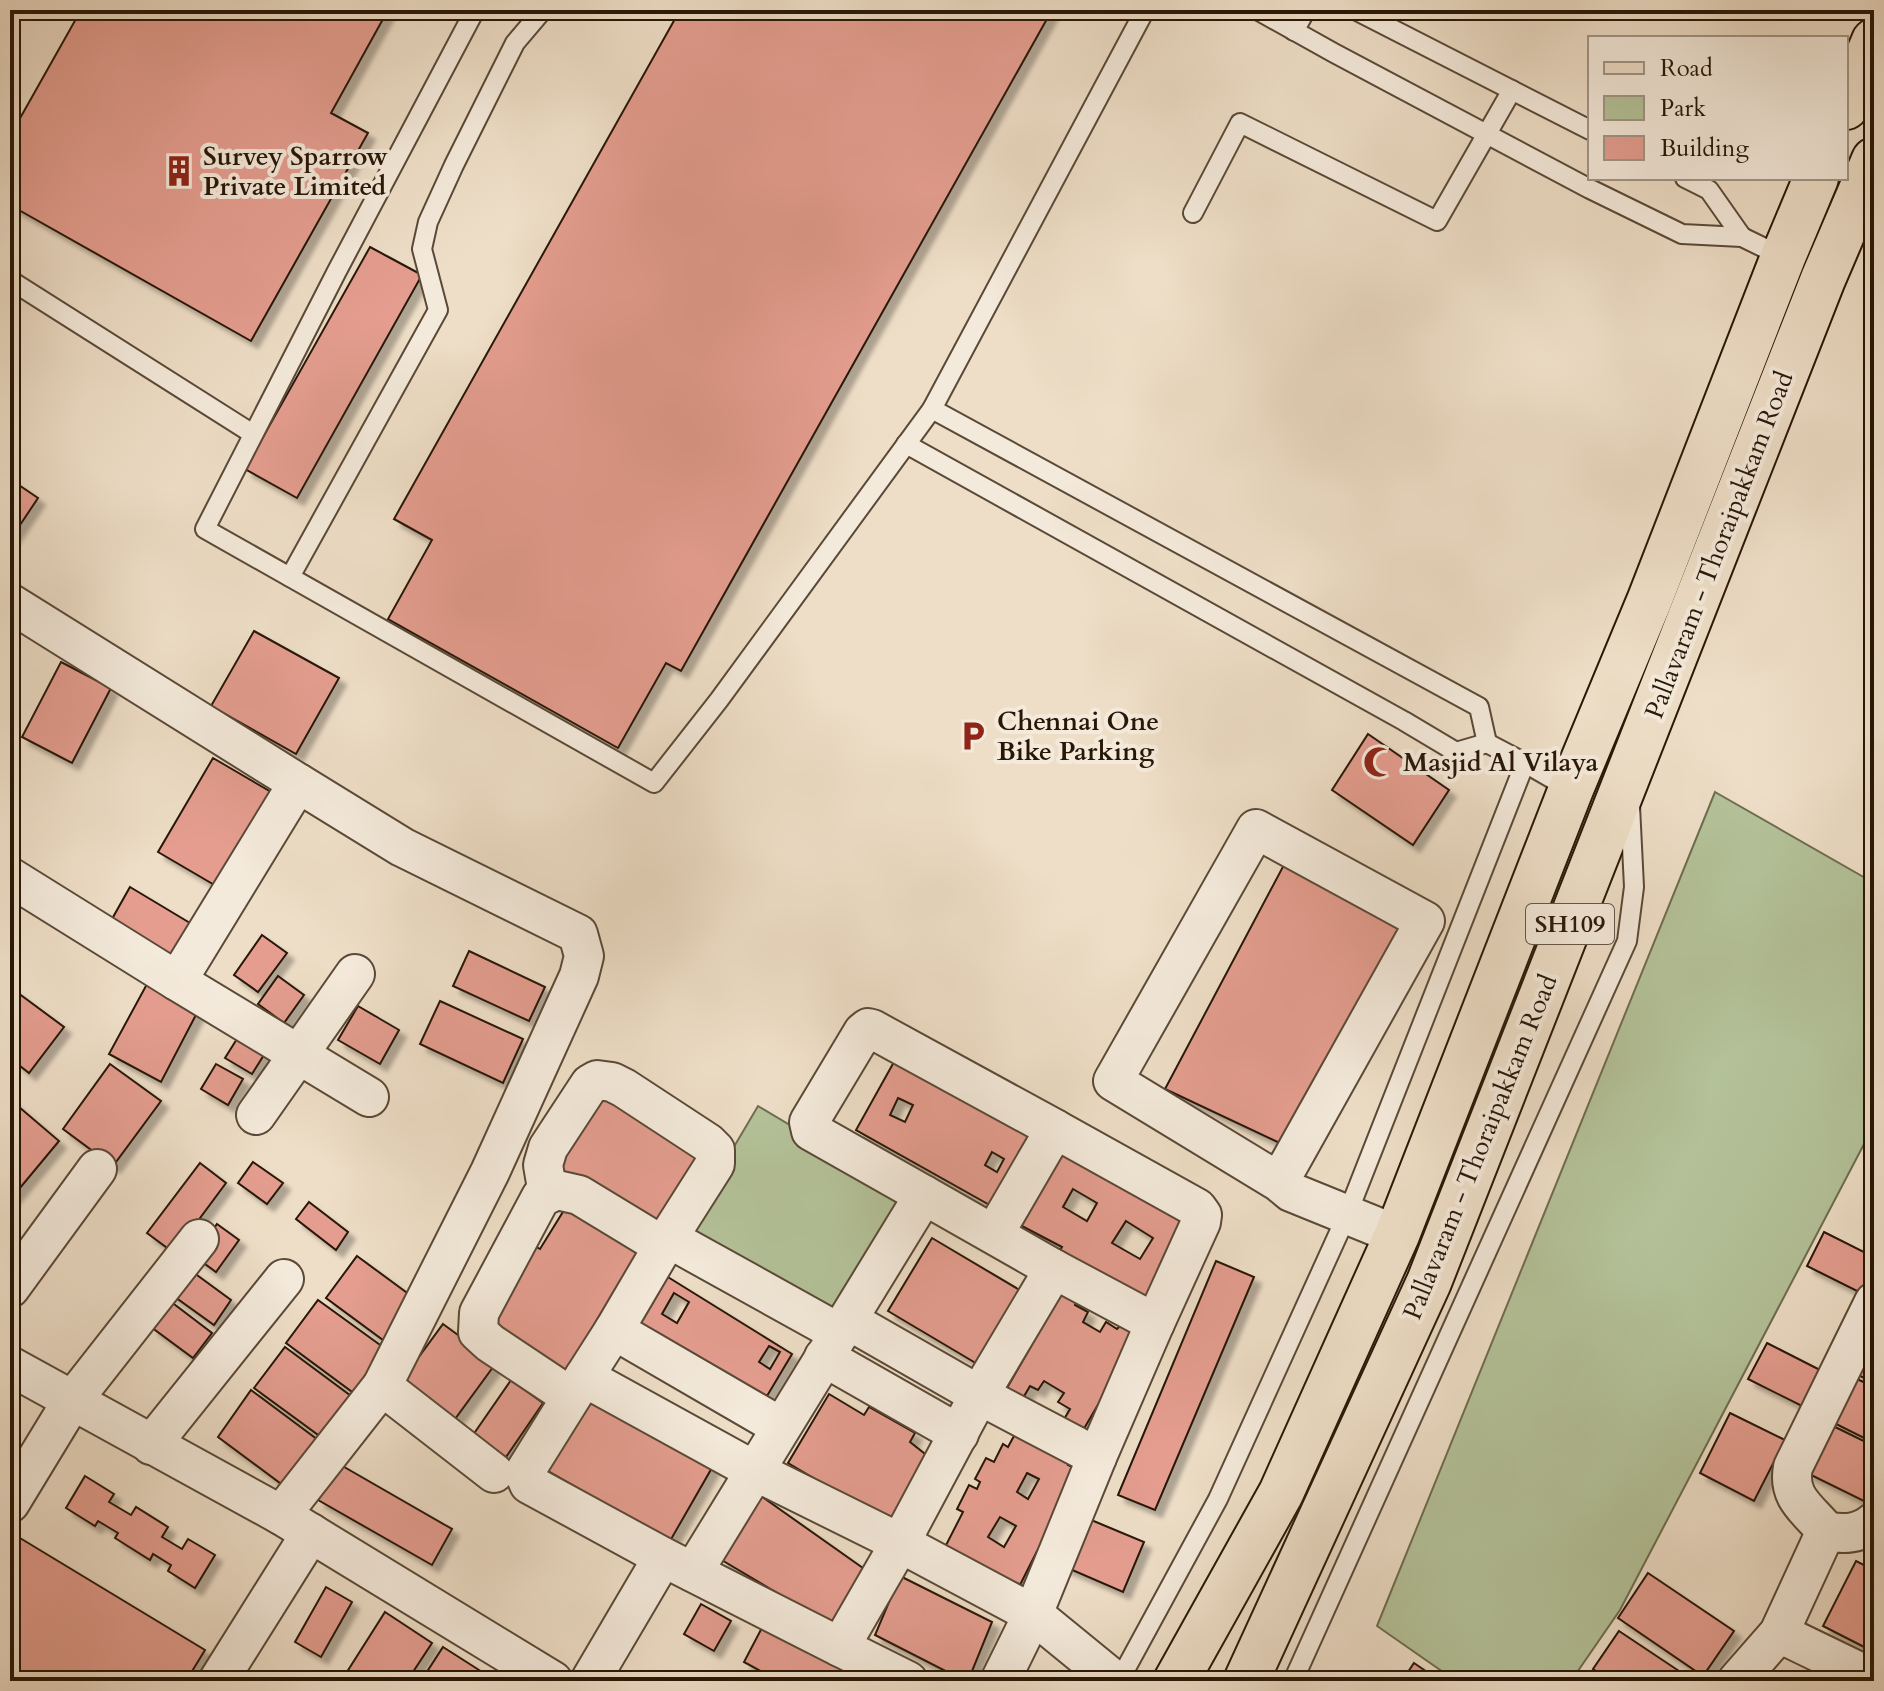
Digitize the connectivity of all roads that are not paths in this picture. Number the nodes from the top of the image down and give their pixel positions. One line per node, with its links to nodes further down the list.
1 (475, 10): 21 (lane)
2 (543, 10): 23 (lane)
3 (1257, 10): 7 (lane)
4 (1306, 10): 7 (lane)
5 (1355, 10): 9 (lane)
6 (1143, 11): 20 (lane)
7 (1294, 31): 12 (lane)
8 (1874, 41): 10 (main road)
9 (1512, 90): 11 (lane); 12 (lane)
10 (1848, 102)
11 (1588, 129)
12 (1486, 134): 16 (lane); 17 (lane)
13 (1874, 160): 18 (main road, Pallavaram - Thoraipakkam Road / SH109)
14 (1689, 180): 17 (lane)
15 (1816, 180): 18 (main road, Pallavaram - Thoraipakkam Road / SH109)
16 (1193, 213)
17 (1742, 237): 18 (lane)
18 (1803, 268): 27 (main road, Pallavaram - Thoraipakkam Road / SH109); 29 (main road, Pallavaram - Thoraipakkam Road / SH109)
19 (10, 280): 21 (lane)
20 (932, 409): 22 (lane); 25 (lane)
21 (253, 434): 23 (lane)
22 (906, 444): 23 (lane); 25 (lane)
23 (290, 577)
24 (10, 603): 28 (street)
25 (1487, 743): 26 (lane)
26 (1525, 763): 29 (lane); 41 (lane)
27 (1629, 775): 82 (main road, Pallavaram - Thoraipakkam Road / SH109); 83 (lane)
28 (298, 783): 32 (street); 54 (street)
29 (1571, 789): 43 (main road, Pallavaram - Thoraipakkam Road / SH109)
30 (10, 877): 32 (street)
31 (355, 974): 33 (street)
32 (177, 981): 33 (street)
33 (298, 1055): 34 (street); 35 (street)
34 (369, 1097)
35 (256, 1115)
36 (1055, 1129): 40 (street); 42 (street); 50 (street)
37 (97, 1169): 48 (street)
38 (1279, 1182): 38 (street); 41 (street)
39 (548, 1194): 45 (street); 45 (street); 55 (street)
40 (924, 1195): 42 (street); 52 (street)
41 (1347, 1215): 43 (street); 80 (lane)
42 (994, 1234): 46 (street)
43 (1397, 1235): 81 (main road, Pallavaram - Thoraipakkam Road / SH109)
44 (199, 1239): 57 (street)
45 (666, 1242): 51 (street); 52 (street)
46 (1054, 1269): 50 (street); 56 (street)
47 (284, 1279): 60 (street)
48 (10, 1288)
49 (1874, 1302): 67 (street)
50 (1155, 1323): 61 (street)
51 (614, 1330): 55 (street); 58 (street)
52 (837, 1337): 56 (street); 58 (street); 59 (street)
53 (10, 1366): 57 (street)
54 (382, 1386): 63 (street); 66 (street)
55 (578, 1387): 62 (street); 69 (street)
56 (979, 1395): 59 (street); 61 (street)
57 (72, 1401): 60 (street); 64 (street)
58 (781, 1427): 62 (street)
59 (959, 1434): 68 (street)
60 (151, 1445): 66 (street)
61 (1097, 1457): 70 (street)
62 (755, 1471): 68 (street); 69 (street)
63 (494, 1473)
64 (10, 1502)
65 (1874, 1522): 67 (street)
66 (296, 1524): 73 (street); 75 (street)
67 (1826, 1531): 71 (street)
68 (900, 1543): 70 (street); 72 (street)
69 (671, 1565): 72 (street); 76 (street)
70 (1028, 1626): 78 (street); 79 (street); 80 (street)
71 (1779, 1633): 74 (street); 84 (street)
72 (840, 1647): 77 (street)
73 (233, 1676)
74 (1874, 1679)
75 (553, 1681)
76 (590, 1681)
77 (908, 1681)
78 (1000, 1681)
79 (1081, 1681)
80 (1117, 1681)
81 (1176, 1681)
82 (1246, 1681)
83 (1293, 1681)
84 (1737, 1681)

